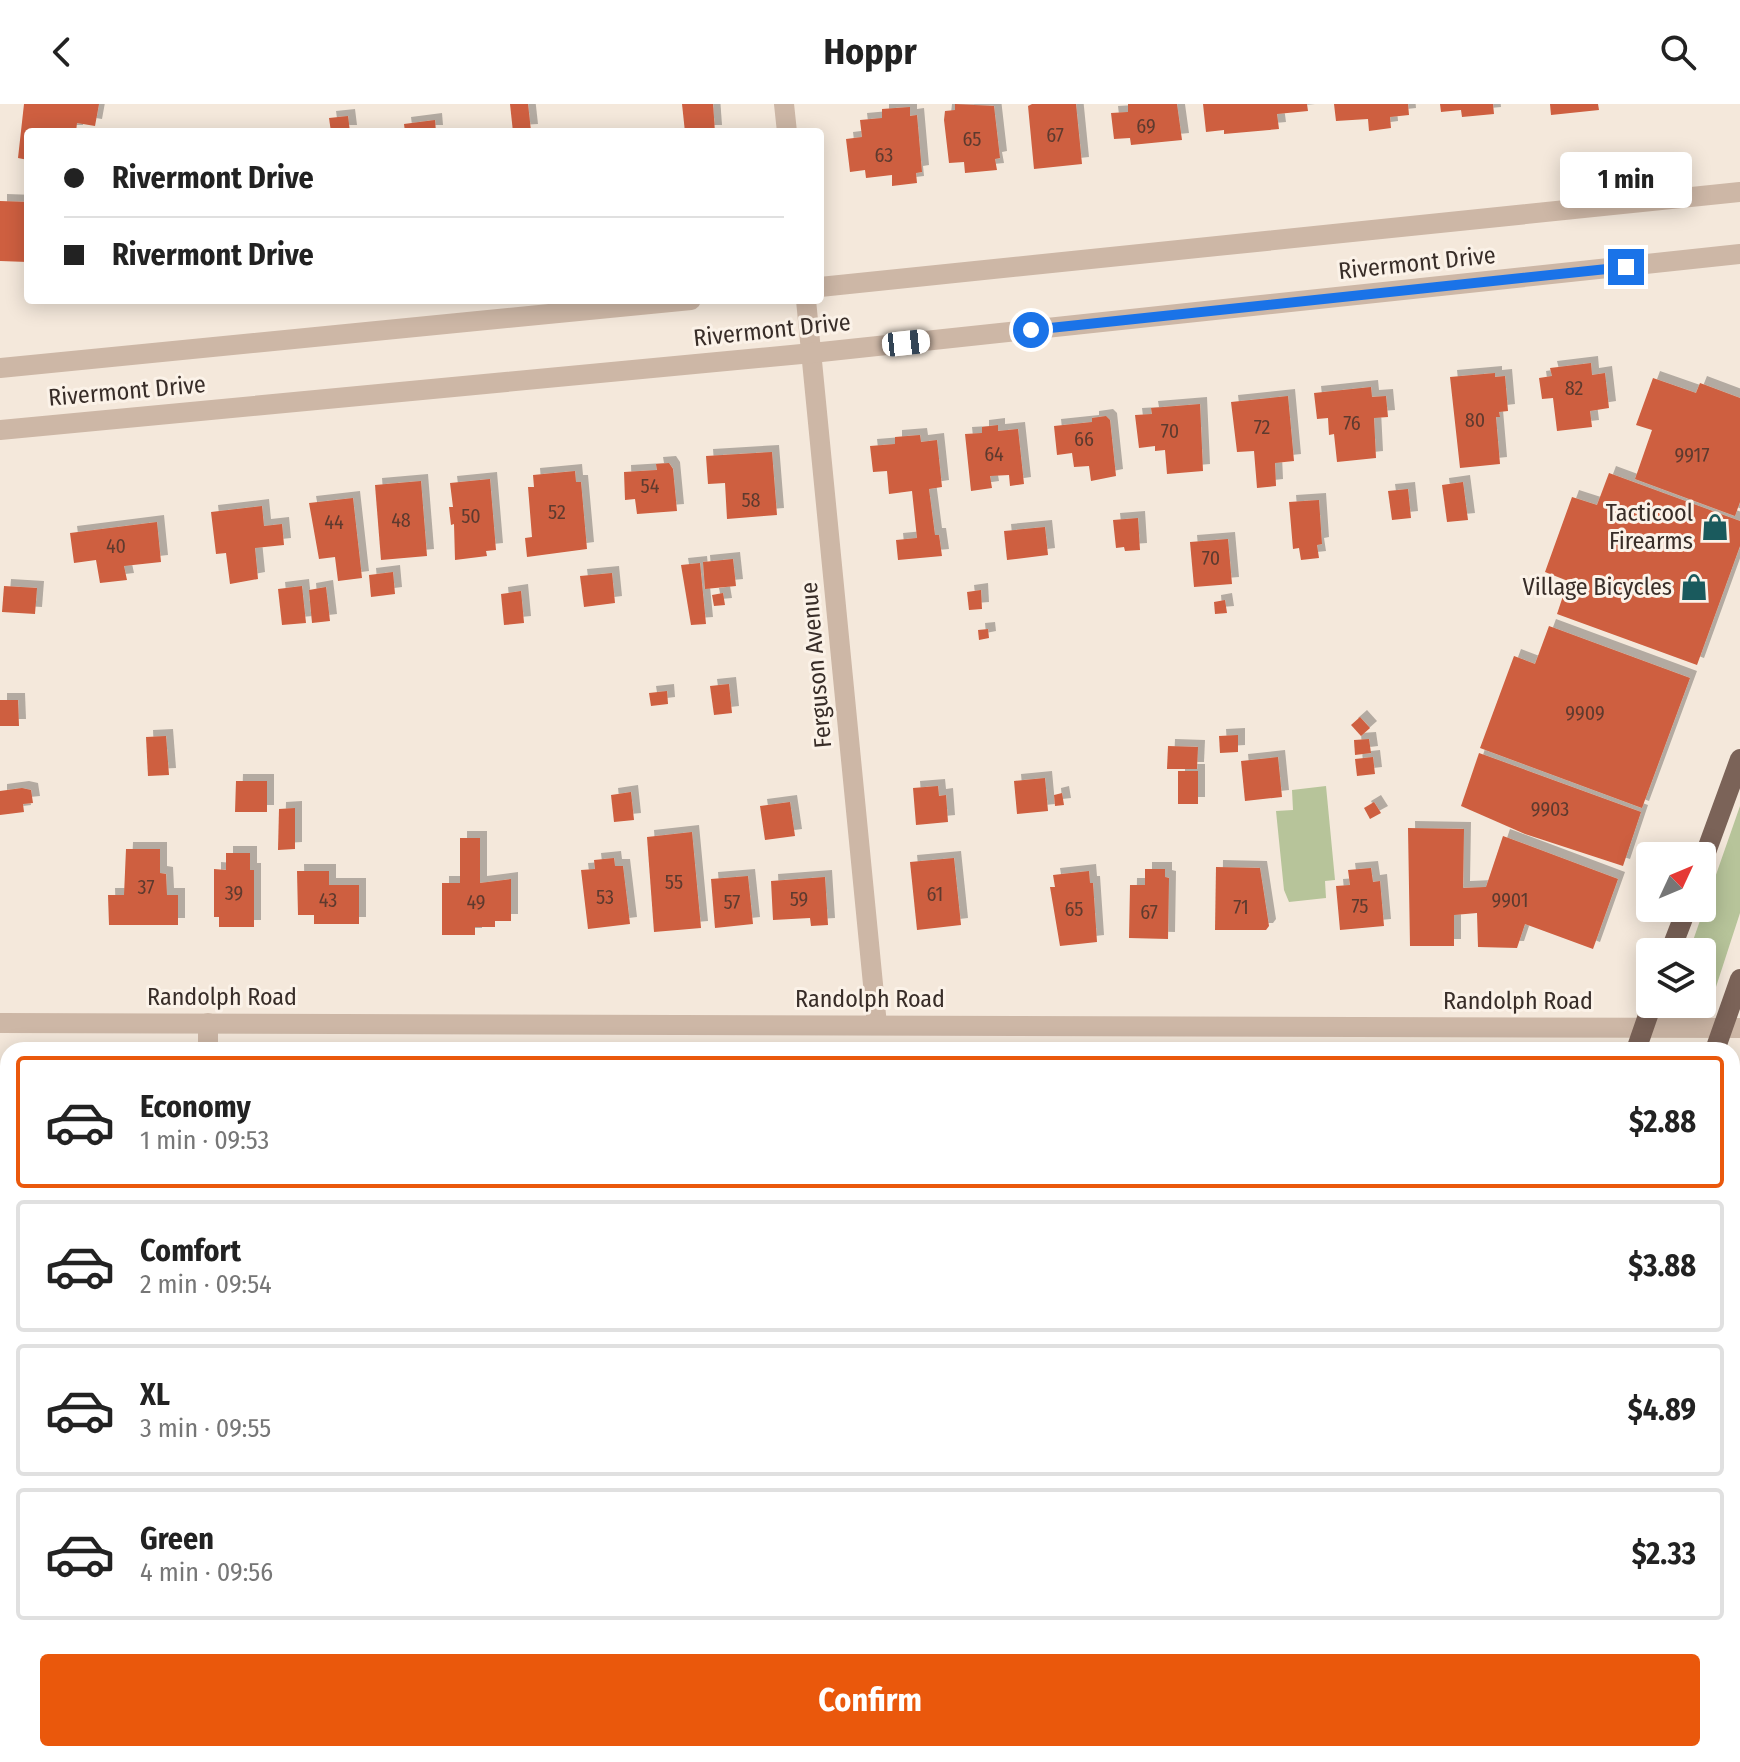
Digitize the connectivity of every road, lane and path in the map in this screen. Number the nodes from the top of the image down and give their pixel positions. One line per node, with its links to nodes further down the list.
1 (784, 104): 2 (street)
2 (787, 128)
3 (1740, 192): 5 (street, Rivermont Drive)
4 (1740, 254): 8 (street, Rivermont Drive)
5 (824, 287)
6 (650, 304): 9 (street, Rivermont Drive)
7 (806, 304): 8 (street, Ferguson Avenue)
8 (812, 353): 10 (street, Rivermont Drive); 17 (street, Ferguson Avenue)
9 (0, 368)
10 (0, 430)
11 (1740, 759): 12 (main road)
12 (1710, 842)
13 (1740, 979): 19 (main road)
14 (1647, 1018): 18 (main road)
15 (0, 1023): 16 (street, Randolph Road)
16 (208, 1023): 17 (street, Randolph Road); 20 (street)
17 (877, 1025): 18 (street, Randolph Road)
18 (1644, 1028): 19 (street, Randolph Road); 21 (main road)
19 (1731, 1028)
20 (208, 1042)
21 (1639, 1042)

